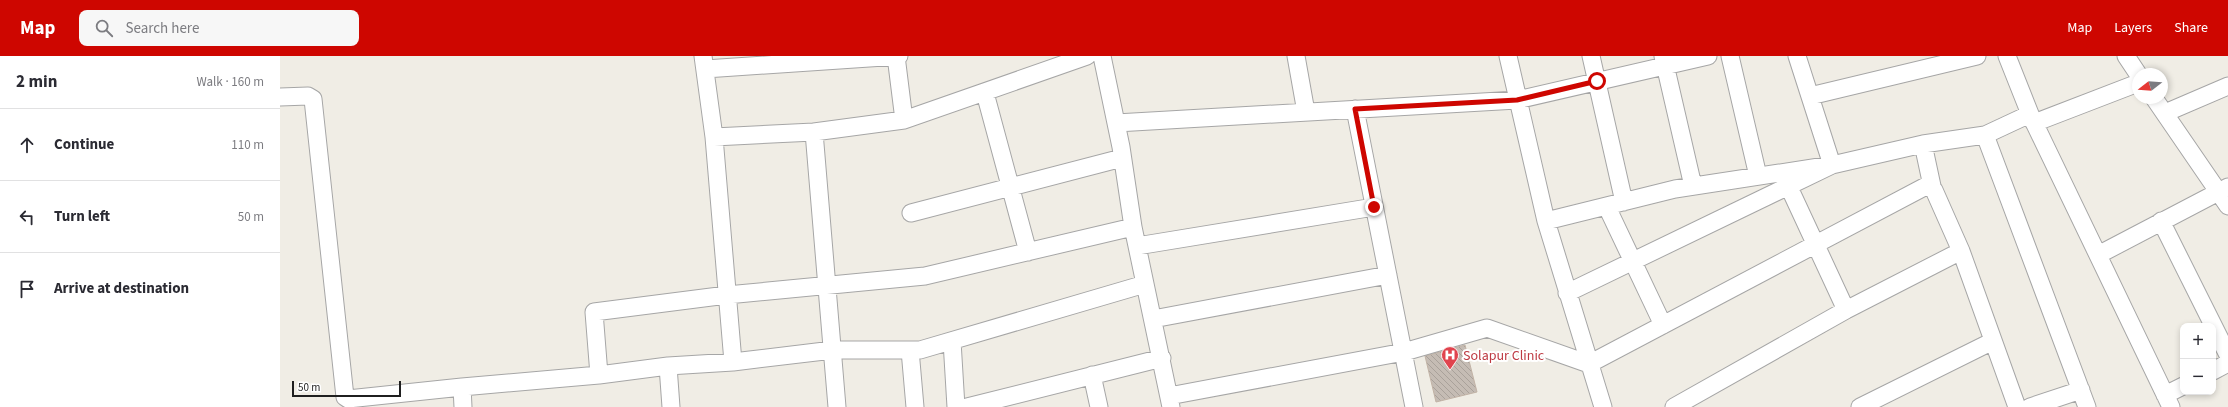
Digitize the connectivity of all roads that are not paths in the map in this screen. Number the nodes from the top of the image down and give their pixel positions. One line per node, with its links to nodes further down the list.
1 (897, 56): 14 (street); 28 (street)
2 (1086, 56): 19 (street)
3 (1102, 56): 29 (street)
4 (1296, 56): 25 (street)
5 (1508, 56): 22 (street)
6 (1591, 56): 16 (street)
7 (1708, 56): 13 (street)
8 (1730, 56): 36 (street)
9 (1797, 56): 20 (street)
10 (1977, 56): 20 (street)
11 (2007, 56): 27 (street)
12 (2131, 57): 15 (street)
13 (1664, 61): 16 (street); 39 (street)
14 (704, 62): 32 (street)
15 (2136, 68)
16 (1597, 81): 22 (street); 42 (street)
17 (2132, 85): 27 (street)
18 (2228, 86): 26 (street)
19 (986, 93): 28 (street); 38 (street)
20 (1810, 96): 35 (street)
21 (280, 97): 78 (street)
22 (1517, 100): 24 (street); 47 (street)
23 (2158, 104): 26 (street)
24 (1355, 109): 25 (street); 44 (street)
25 (1306, 112): 29 (street)
26 (2164, 114): 41 (street)
27 (2032, 119): 31 (street); 54 (street)
28 (904, 120): 30 (street)
29 (1116, 123): 34 (street)
30 (814, 132): 32 (street); 58 (street)
31 (1985, 135): 33 (street); 80 (street)
32 (714, 137): 60 (street)
33 (1922, 144): 35 (street); 40 (street)
34 (1122, 158): 38 (street); 49 (street)
35 (1832, 165): 36 (street); 37 (street)
36 (1758, 176): 39 (street)
37 (1788, 185): 50 (street); 55 (street)
38 (1009, 186): 46 (street); 53 (street)
39 (1693, 186): 42 (street)
40 (1932, 186): 50 (street); 52 (street)
41 (2223, 189): 43 (street); 48 (street)
42 (1624, 202): 45 (street)
43 (2228, 206)
44 (1374, 207): 51 (street); 56 (street)
45 (1607, 207): 47 (street); 55 (street)
46 (911, 213)
47 (1546, 221): 59 (street)
48 (2161, 221): 54 (street); 69 (street)
49 (1133, 227): 51 (street); 53 (street)
50 (1816, 245): 61 (street); 63 (street)
51 (1138, 246): 57 (street)
52 (1961, 251): 61 (street); 65 (street)
53 (1028, 252): 58 (street)
54 (2098, 255): 82 (street)
55 (1632, 261): 59 (street); 63 (street)
56 (1388, 275): 62 (street); 68 (street)
57 (1145, 284): 62 (street); 64 (street)
58 (827, 286): 60 (street); 66 (street)
59 (1567, 293): 72 (street)
60 (727, 295): 71 (street); 76 (street)
61 (1846, 310): 93 (street)
62 (1153, 319): 70 (street)
63 (1663, 325): 72 (street)
64 (952, 341): 67 (street); 88 (street)
65 (1993, 341): 83 (street); 94 (street)
66 (833, 350): 67 (street); 71 (street); 86 (street)
67 (910, 350): 87 (street)
68 (1404, 352): 72 (street); 81 (street); 91 (street)
69 (2228, 355)
70 (1162, 358): 77 (street); 81 (street)
71 (733, 362): 74 (street)
72 (1589, 364): 92 (street)
73 (2228, 364): 75 (street)
74 (668, 366): 76 (street); 85 (street)
75 (2216, 370)
76 (599, 375): 78 (street)
77 (1092, 376): 89 (street); 90 (street)
78 (462, 387): 84 (street)
79 (2180, 389): 82 (street)
80 (2081, 390): 83 (street); 95 (street)
81 (1170, 401)
82 (2168, 401)
83 (2018, 406)
84 (464, 407)
85 (671, 407)
86 (837, 407)
87 (915, 407)
88 (956, 407)
89 (967, 407)
90 (1099, 407)
91 (1414, 407)
92 (1603, 407)
93 (1674, 407)
94 (1860, 407)
95 (2087, 407)

